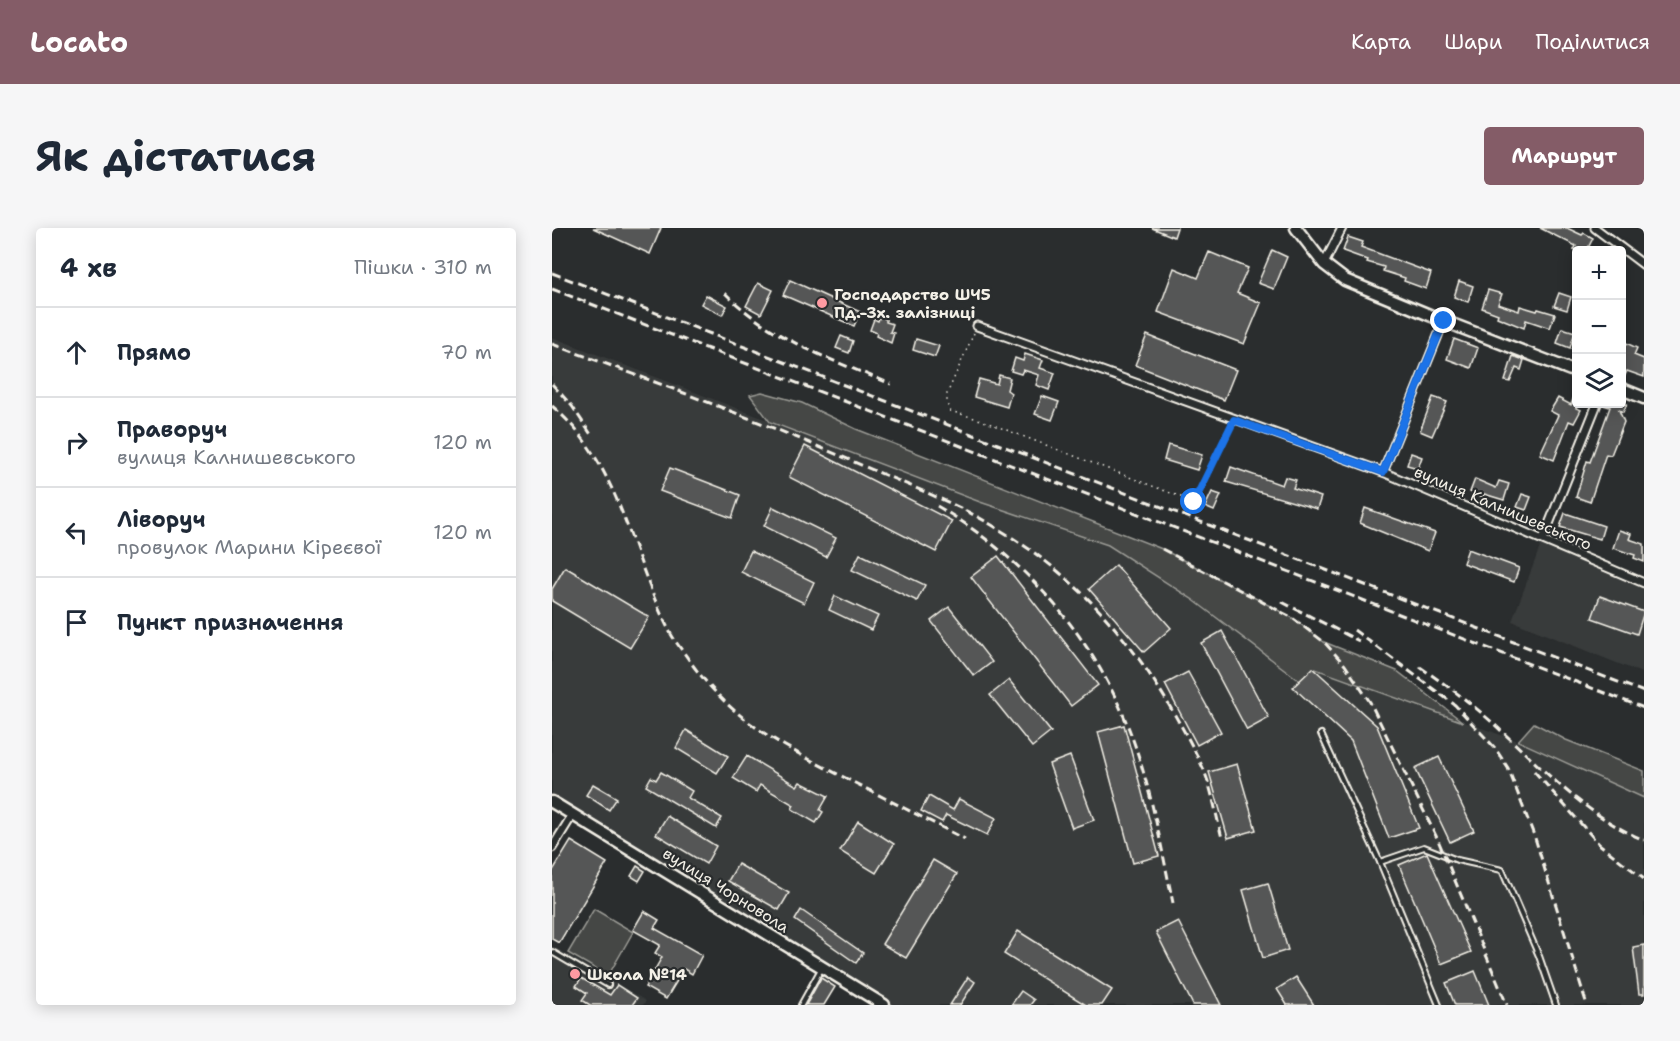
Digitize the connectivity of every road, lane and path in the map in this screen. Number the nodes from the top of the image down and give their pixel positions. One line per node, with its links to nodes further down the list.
1 (1296, 228): 4 (street)
2 (1342, 228): 4 (street)
3 (1595, 228): 5 (street)
4 (1324, 264): 6 (street)
5 (1644, 265)
6 (1444, 321): 8 (street); 13 (street)
7 (977, 326): 12 (street, вулиця Калнишевського); 12 (path)
8 (1572, 370)
9 (1626, 391): 10 (street)
10 (1644, 398)
11 (1595, 408): 14 (street)
12 (1234, 420): 13 (street, вулиця Калнишевського)
13 (1383, 472): 14 (street, вулиця Калнишевського)
14 (1544, 539): 15 (street, вулиця Калнишевського)
15 (1644, 583)
16 (1321, 734): 20 (lane)
17 (552, 802): 18 (street, вулиця Чорновола)
18 (573, 814): 19 (street); 22 (street, вулиця Чорновола)
19 (552, 848)
20 (1380, 862): 26 (lane); 27 (lane)
21 (552, 952): 23 (lane)
22 (822, 967): 24 (lane); 25 (street, вулиця Чорновола)
23 (608, 985)
24 (801, 1005)
25 (884, 1005)
26 (1439, 1005)
27 (1556, 1005)

